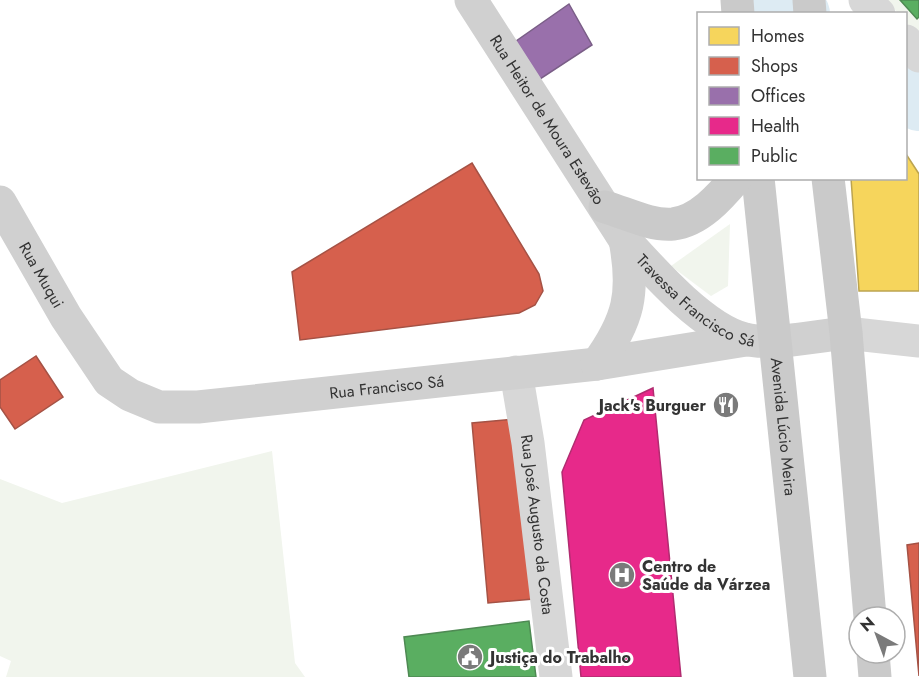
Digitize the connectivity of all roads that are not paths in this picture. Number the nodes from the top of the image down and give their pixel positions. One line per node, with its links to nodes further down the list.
1 (471, 0): 10 (street, Rua Heitor de Moura Estevão)
2 (865, 0): 3 (street)
3 (877, 12)
4 (907, 42): 5 (street)
5 (919, 56)
6 (734, 180): 10 (main road)
7 (758, 180): 14 (main road, Avenida Lúcio Meira)
8 (828, 180): 13 (main road)
9 (0, 202): 12 (street, Rua Muqui)
10 (605, 207): 11 (street, Rua Heitor de Moura Estevão)
11 (625, 240): 14 (street, Travessa Francisco Sá); 16 (street)
12 (66, 316): 17 (street, Rua Francisco Sá)
13 (846, 333): 14 (street, Rua Francisco Sá); 15 (street, Rua Francisco Sá); 18 (main road)
14 (761, 340): 16 (street, Rua Francisco Sá); 20 (main road, Avenida Lúcio Meira)
15 (919, 340)
16 (597, 364): 17 (street, Rua Francisco Sá)
17 (516, 372): 19 (street, Rua José Augusto da Costa)
18 (869, 605)
19 (556, 677)
20 (810, 677)

